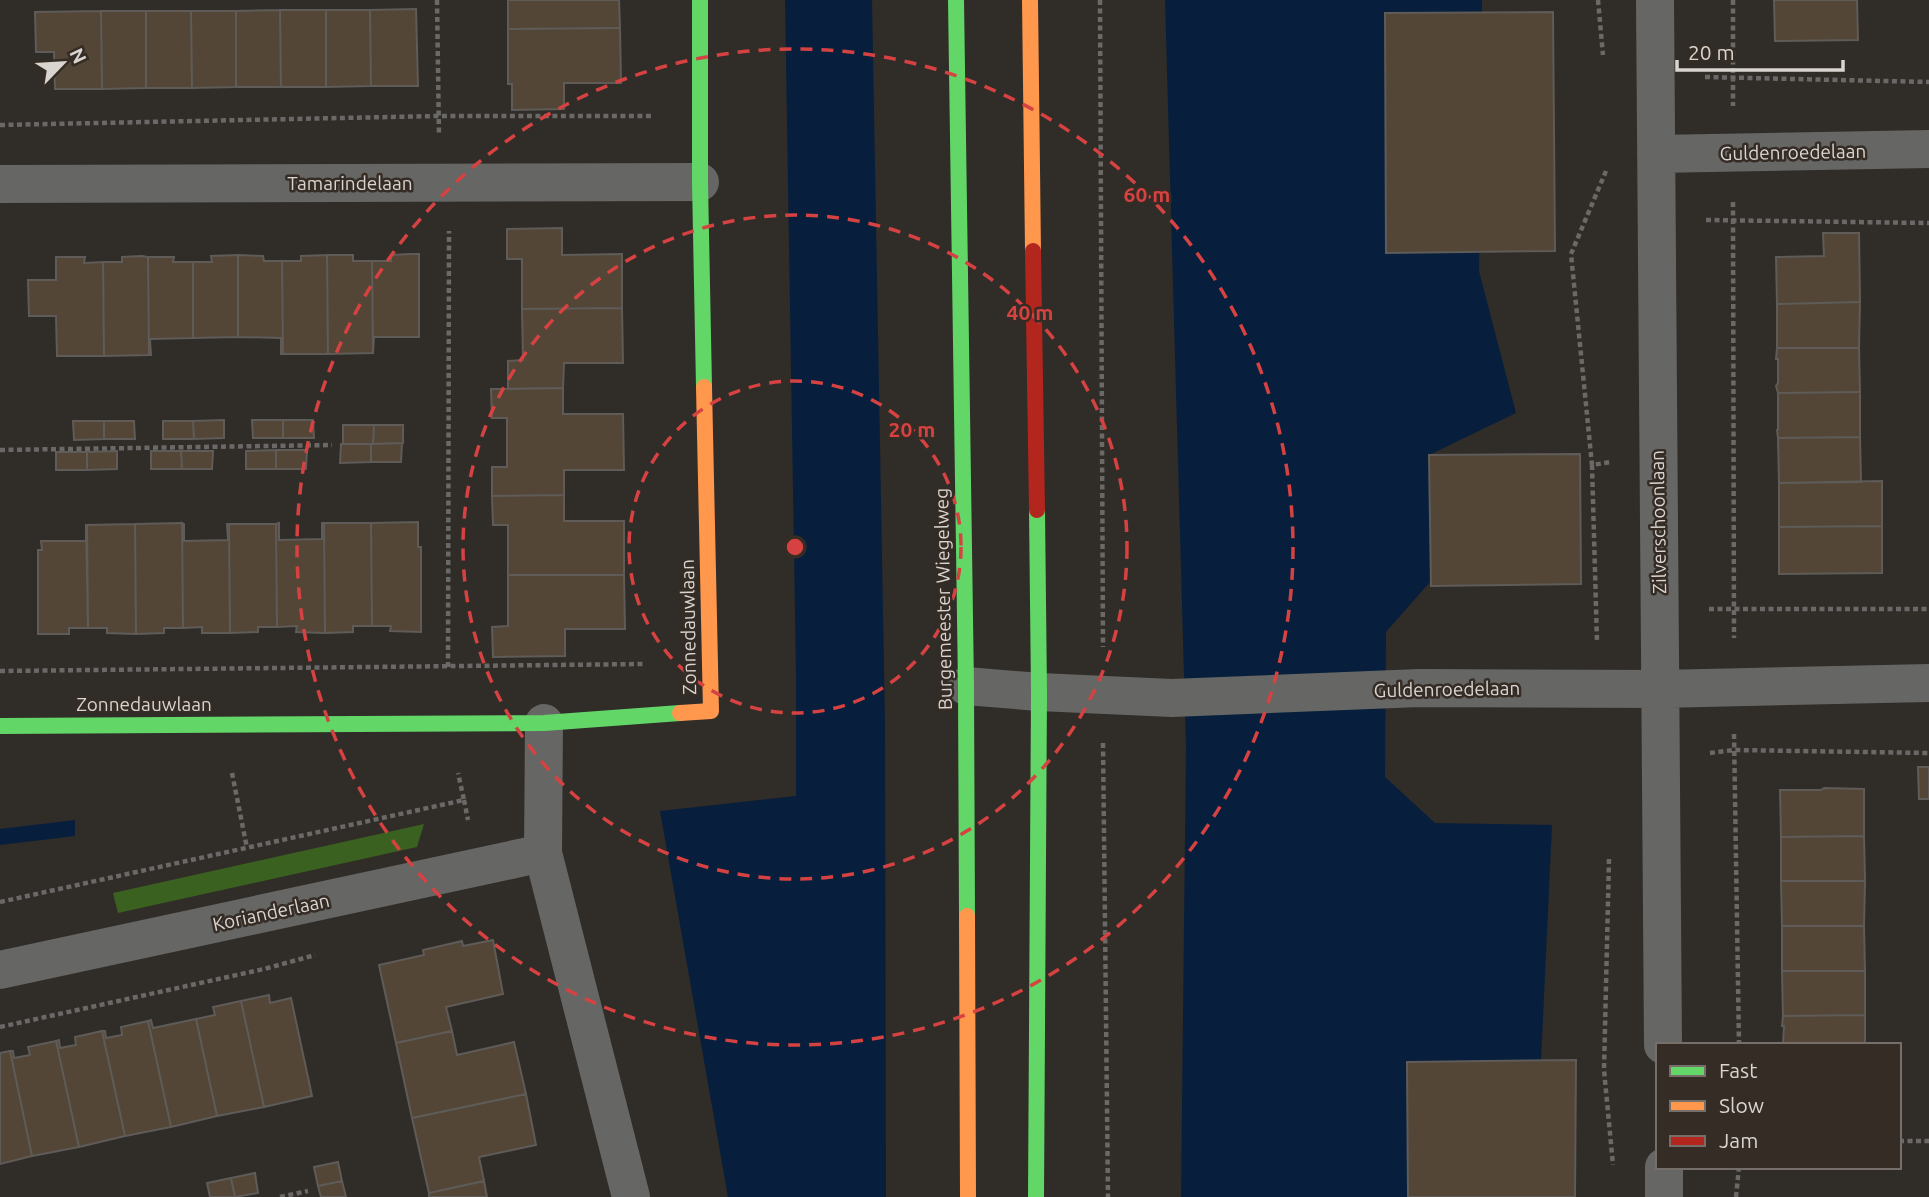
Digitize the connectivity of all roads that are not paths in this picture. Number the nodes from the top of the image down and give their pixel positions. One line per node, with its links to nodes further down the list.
1 (700, 0): 7 (street, Zonnedauwlaan)
2 (956, 0): 10 (street, Burgemeester Wiegelweg)
3 (1030, 0): 12 (street)
4 (1655, 0): 6 (street, Zilverschoonlaan)
5 (1929, 149): 6 (street, Guldenroedelaan)
6 (1656, 154): 11 (street, Zilverschoonlaan)
7 (700, 182): 8 (street, Tamarindelaan); 13 (street, Zonnedauwlaan)
8 (0, 184)
9 (1929, 683): 11 (street, Guldenroedelaan)
10 (966, 685): 12 (street, Guldenroedelaan); 20 (street, Burgemeester Wiegelweg)
11 (1660, 689): 12 (street, Guldenroedelaan); 17 (street, Zilverschoonlaan)
12 (1039, 692): 21 (street)
13 (544, 723): 14 (street, Zonnedauwlaan); 15 (street)
14 (0, 726)
15 (543, 853): 16 (street, Korianderlaan); 19 (street)
16 (0, 970)
17 (1663, 1043)
18 (1664, 1169): 22 (street)
19 (631, 1197)
20 (968, 1197)
21 (1037, 1197)
22 (1664, 1197)

